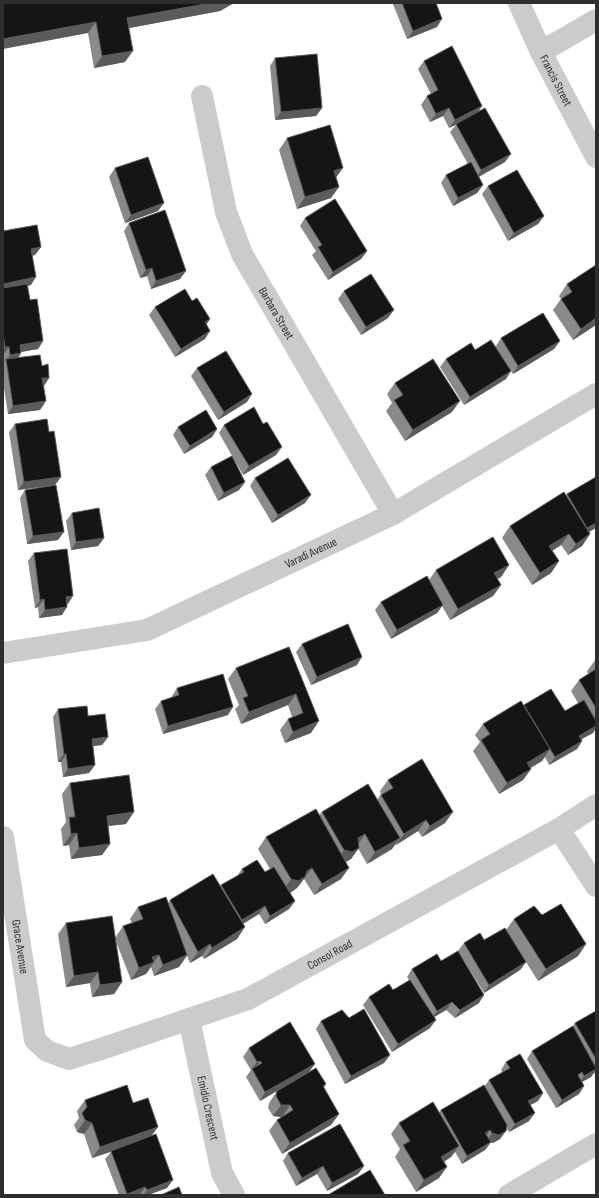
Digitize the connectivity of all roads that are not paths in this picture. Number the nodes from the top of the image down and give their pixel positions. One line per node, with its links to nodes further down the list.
1 (519, 3): 3 (street, Francis Street)
2 (596, 20): 3 (street)
3 (541, 52): 5 (street, Francis Street)
4 (202, 96): 7 (street, Barbara Street)
5 (596, 157)
6 (596, 394): 7 (street, Varadi Avenue)
7 (393, 514): 8 (street, Varadi Avenue)
8 (3, 653)
9 (596, 805): 10 (street, Consol Road)
10 (559, 829): 12 (street); 13 (street, Consol Road)
11 (3, 836): 14 (street, Grace Avenue)
12 (596, 886)
13 (189, 1019): 14 (street, Consol Road); 16 (street, Emidio Crescent)
14 (47, 1051)
15 (596, 1144): 17 (street)
16 (234, 1195)
17 (509, 1195)

